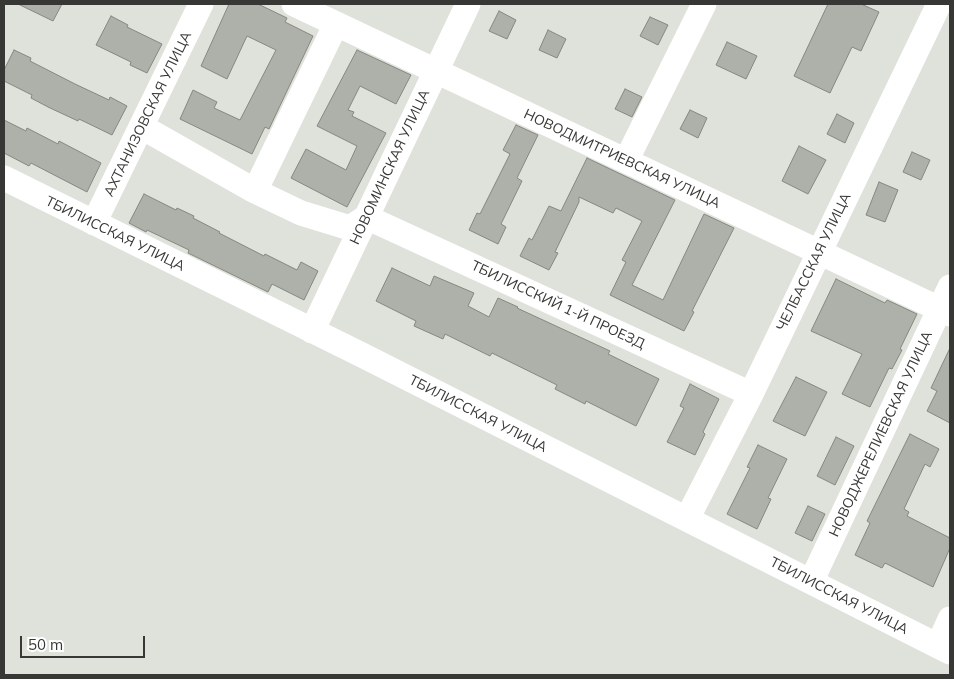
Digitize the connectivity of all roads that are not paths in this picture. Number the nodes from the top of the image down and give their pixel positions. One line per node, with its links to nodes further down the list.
1 (201, 4): 8 (street, АХТАНИЗОВСКАЯ УЛИЦА)
2 (294, 4): 6 (street, НОВОДМИТРИЕВСКАЯ УЛИЦА)
3 (468, 4): 7 (street, НОВОМИНСКАЯ УЛИЦА)
4 (704, 4): 9 (street)
5 (939, 4): 14 (street, ЧЕЛБАССКАЯ УЛИЦА)
6 (336, 24): 7 (street, НОВОДМИТРИЕВСКАЯ УЛИЦА); 11 (street)
7 (436, 71): 9 (street, НОВОДМИТРИЕВСКАЯ УЛИЦА); 12 (street, НОВОМИНСКАЯ УЛИЦА)
8 (142, 126): 11 (street); 13 (street, АХТАНИЗОВСКАЯ УЛИЦА)
9 (626, 161): 14 (street, НОВОДМИТРИЕВСКАЯ УЛИЦА)
10 (4, 178): 13 (street, ТБИЛИССКАЯ УЛИЦА)
11 (255, 191): 12 (street)
12 (366, 217): 16 (street, НОВОМИНСКАЯ УЛИЦА); 17 (street, ТБИЛИССКИЙ 1-Й ПРОЕЗД)
13 (94, 223): 16 (street, ТБИЛИССКАЯ УЛИЦА)
14 (819, 252): 15 (street, НОВОДМИТРИЕВСКАЯ УЛИЦА); 17 (street, ЧЕЛБАССКАЯ УЛИЦА)
15 (947, 303): 19 (street, НОВОДЖЕРЕЛИЕВСКАЯ УЛИЦА)
16 (312, 331): 18 (street, ТБИЛИССКАЯ УЛИЦА)
17 (750, 394): 18 (street, ЧЕЛБАССКАЯ УЛИЦА)
18 (687, 519): 19 (street, ТБИЛИССКАЯ УЛИЦА)
19 (811, 582): 21 (street, ТБИЛИССКАЯ УЛИЦА)
20 (950, 619): 21 (street)
21 (944, 649)

